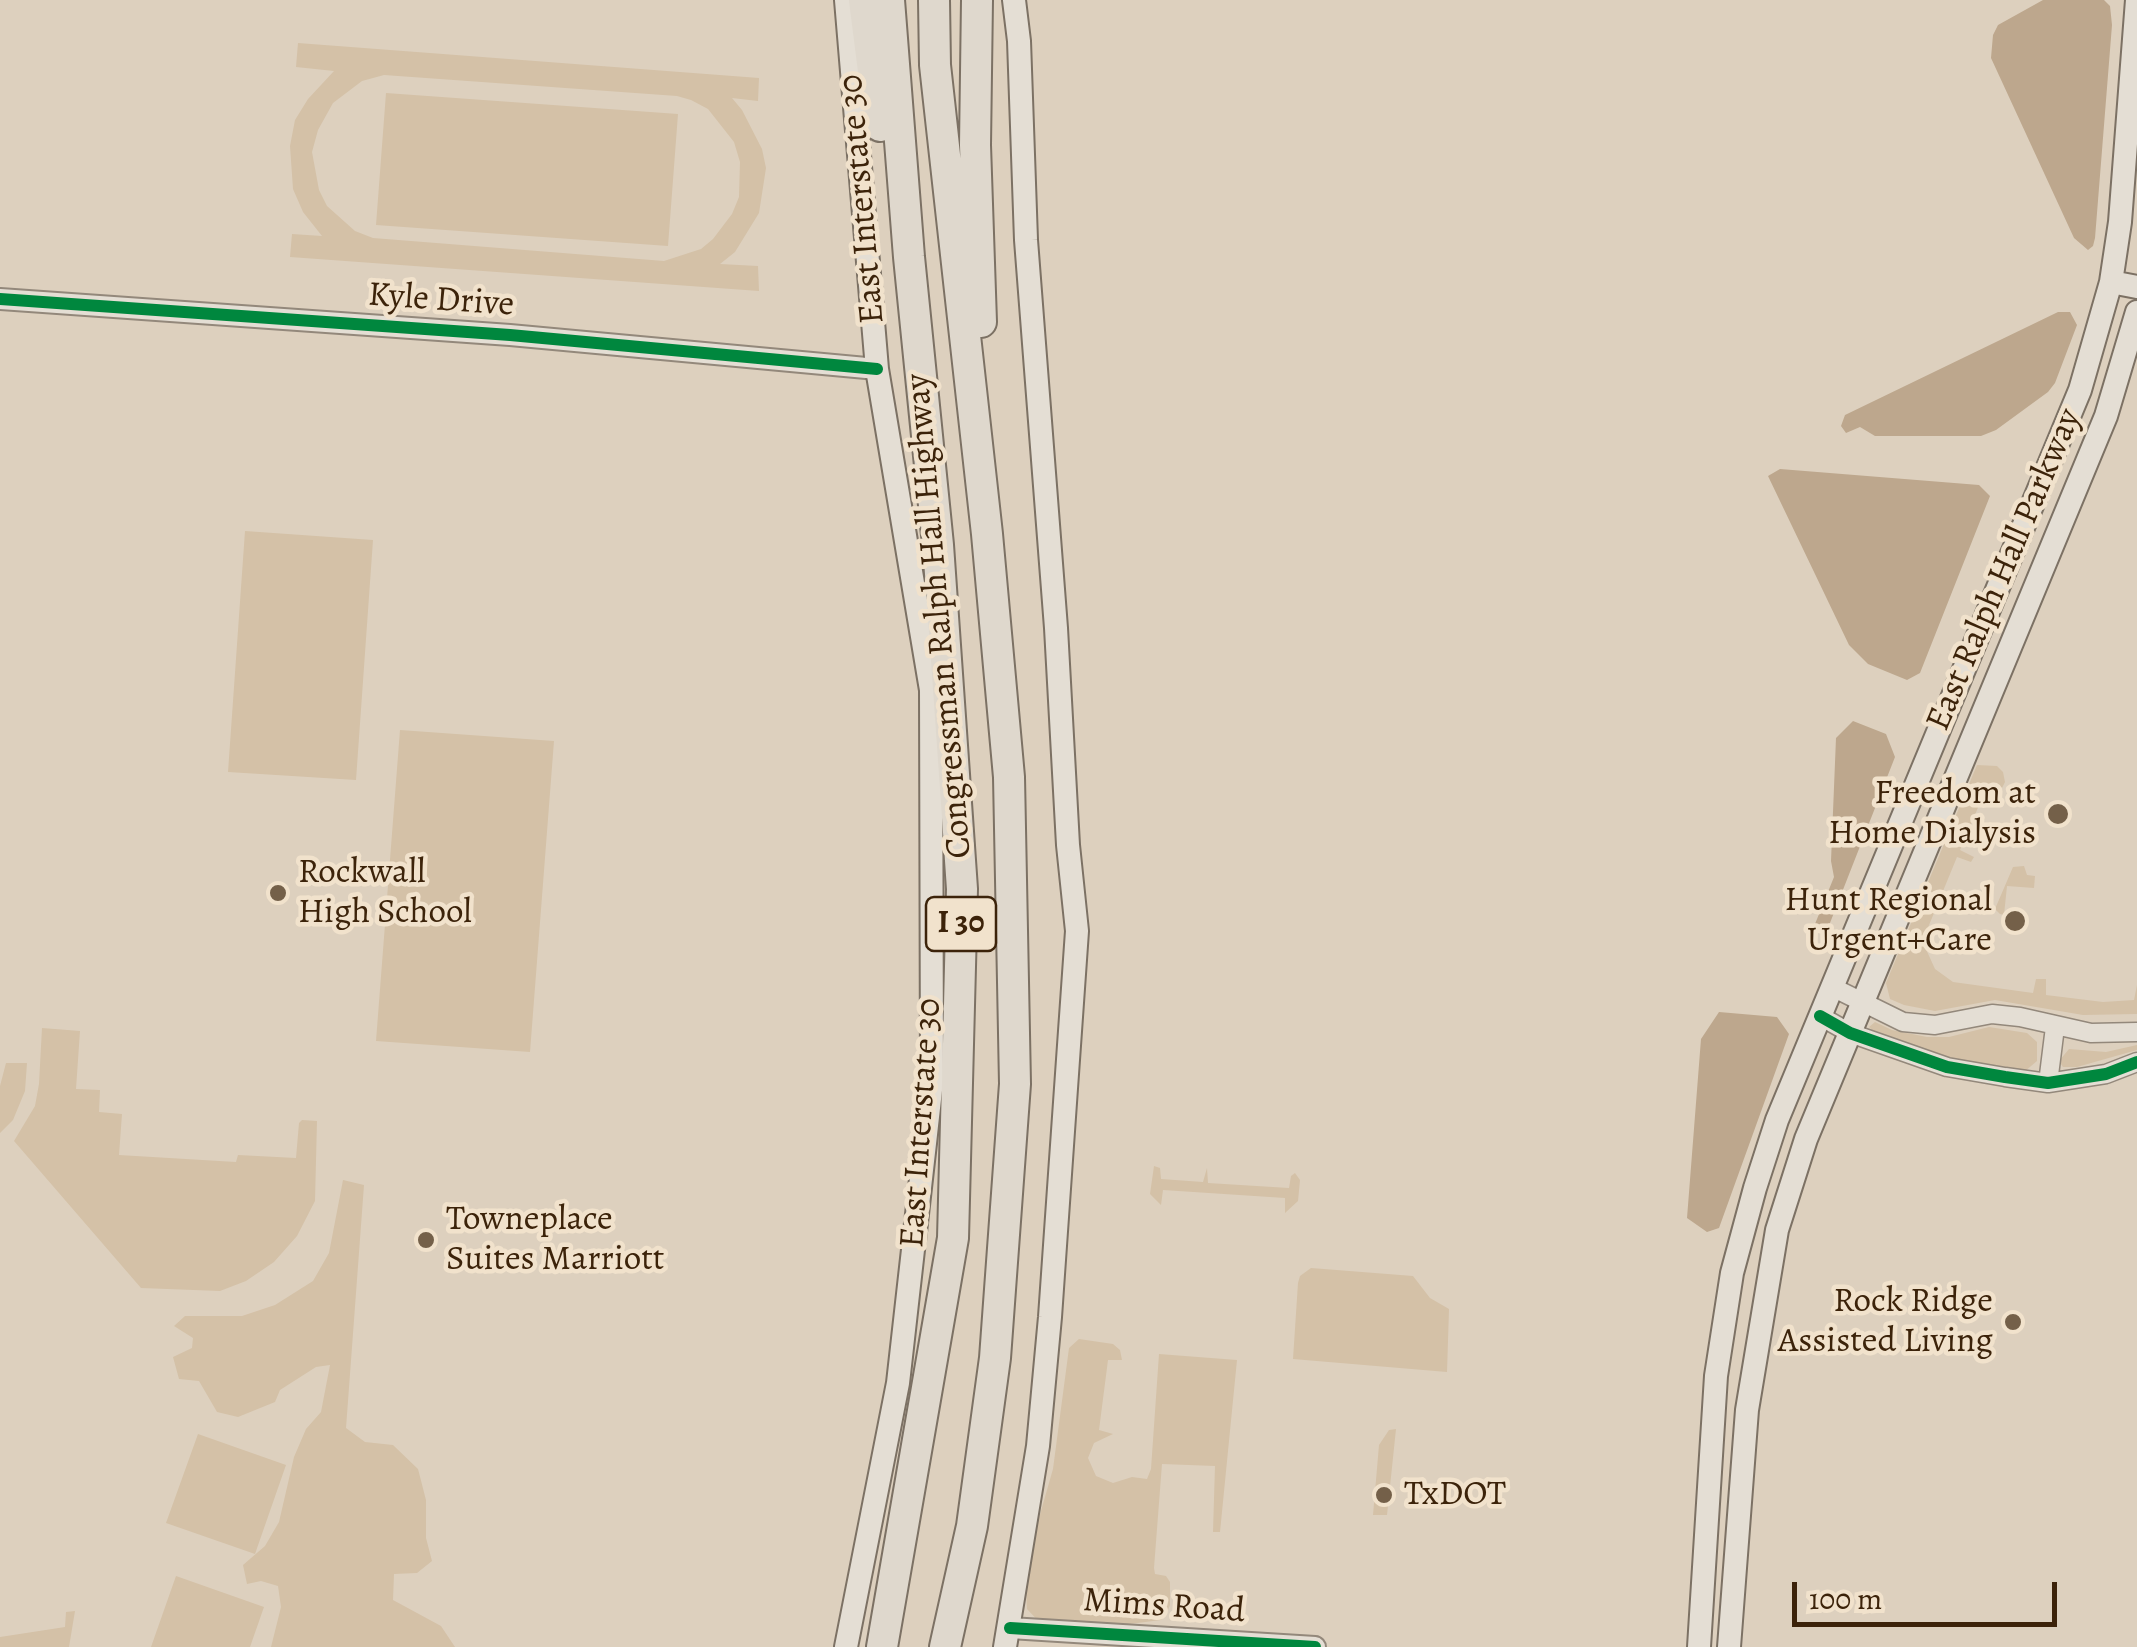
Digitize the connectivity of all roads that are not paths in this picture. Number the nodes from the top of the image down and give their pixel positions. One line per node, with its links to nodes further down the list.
1 (846, 0): 13 (main road, East Interstate 30)
2 (864, 0): 8 (highway)
3 (889, 0): 8 (highway, Congressman Ralph Hall Highway / I 30)
4 (934, 0): 14 (highway, Congressman Ralph Hall Highway / I 30)
5 (977, 0): 14 (highway)
6 (1014, 0): 24 (main road)
7 (2137, 0): 9 (main road, East Ralph Hall Parkway)
8 (909, 257): 23 (highway, Congressman Ralph Hall Highway / I 30)
9 (2111, 282): 10 (main road); 15 (main road, East Ralph Hall Parkway)
10 (2137, 286)
11 (0, 299): 13 (street, Kyle Drive)
12 (2137, 312): 16 (main road, East Ralph Hall Parkway)
13 (877, 369): 26 (main road, East Interstate 30)
14 (987, 534): 29 (highway, Congressman Ralph Hall Highway / I 30)
15 (1832, 987): 16 (street); 17 (main road, East Ralph Hall Parkway)
16 (1862, 1004): 18 (street); 20 (main road, East Ralph Hall Parkway)
17 (1820, 1016): 20 (street); 31 (main road, East Ralph Hall Parkway)
18 (2054, 1028): 19 (street); 22 (street)
19 (2137, 1032)
20 (1850, 1033): 22 (street); 32 (main road, East Ralph Hall Parkway)
21 (2137, 1062): 22 (street)
22 (2048, 1083)
23 (893, 1588): 27 (highway); 28 (highway, Congressman Ralph Hall Highway / I 30)
24 (1007, 1637): 25 (street, Mims Road)
25 (1282, 1646): 30 (street, Mims Road)
26 (846, 1647)
27 (871, 1647)
28 (882, 1647)
29 (945, 1647)
30 (1315, 1647)
31 (1699, 1647)
32 (1729, 1647)

